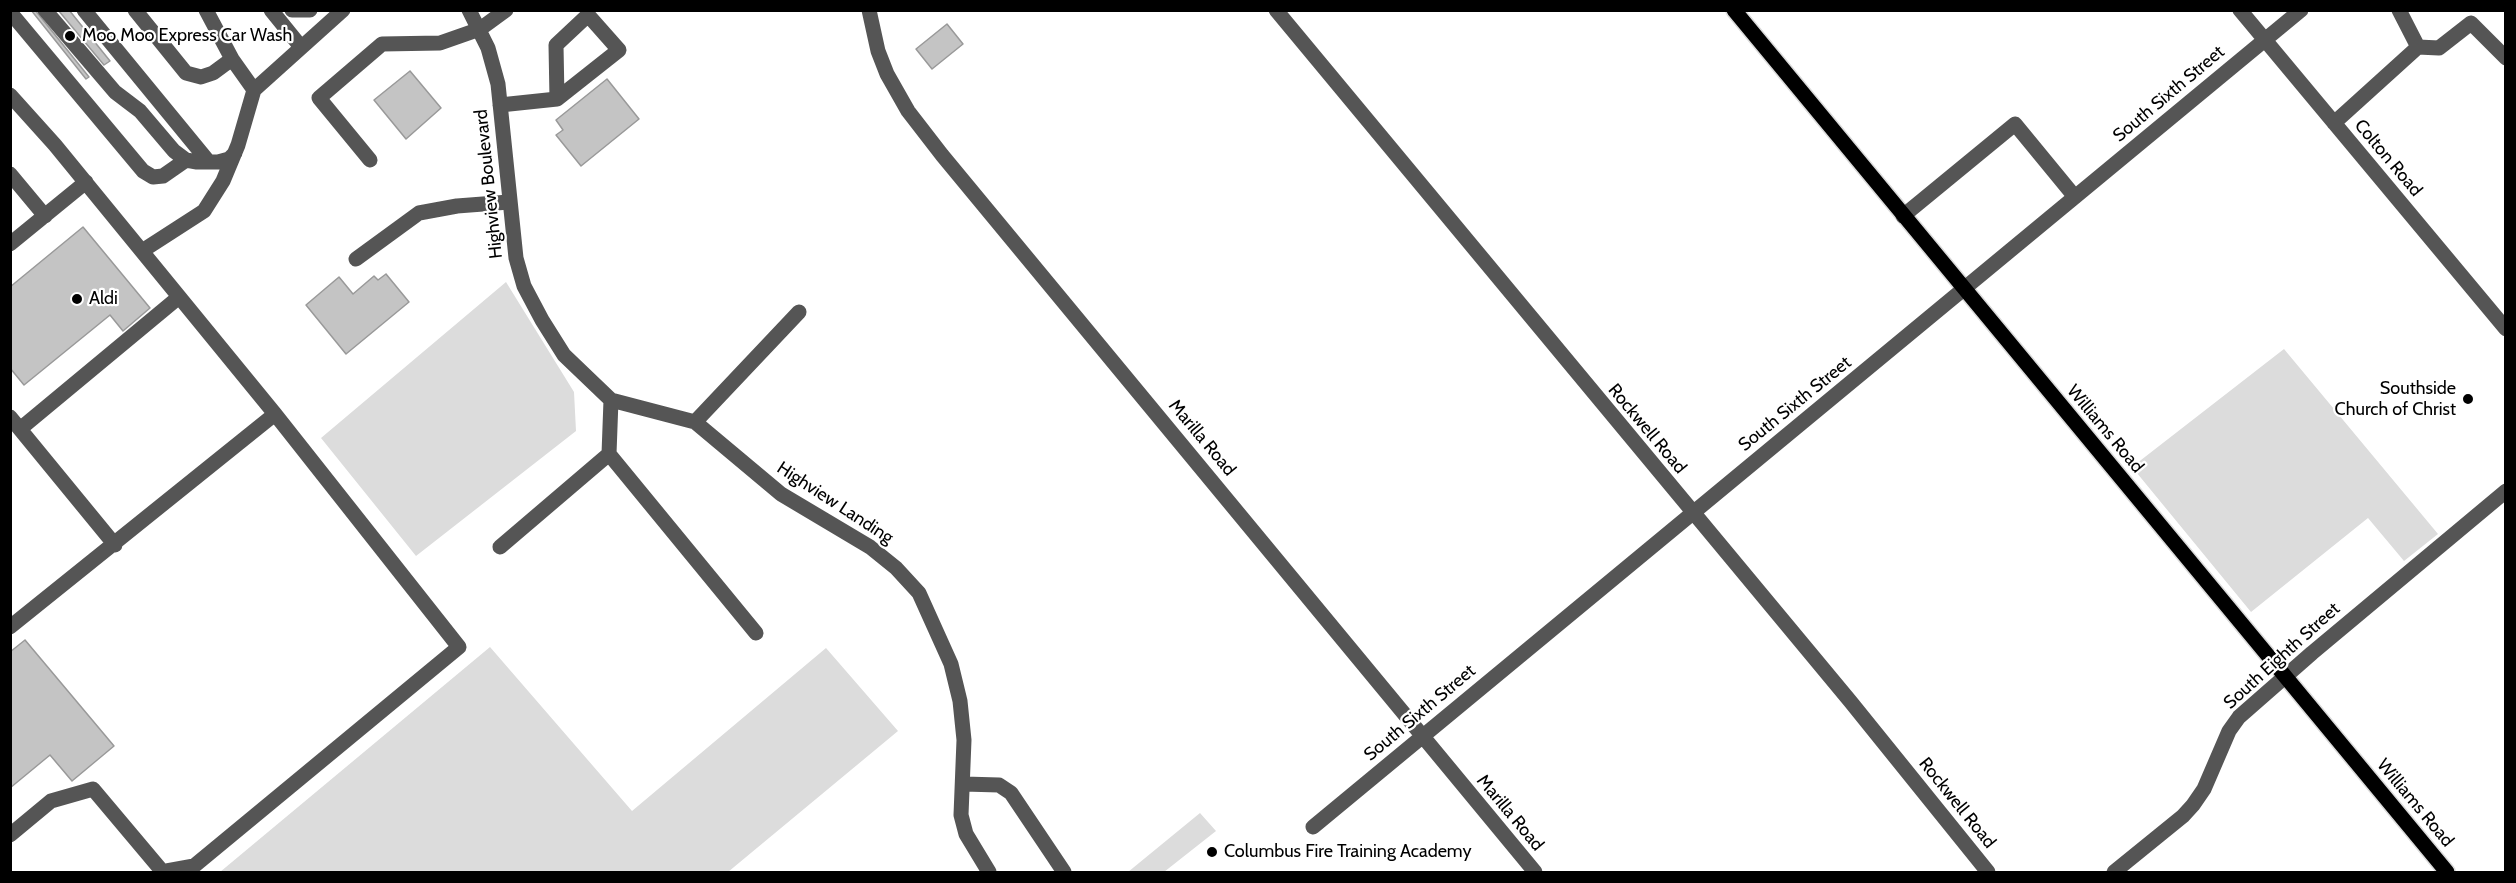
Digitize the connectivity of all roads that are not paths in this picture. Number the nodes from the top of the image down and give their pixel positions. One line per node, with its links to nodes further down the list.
1 (45, 10): 30 (street)
2 (84, 10): 32 (street)
3 (135, 10): 23 (street)
4 (206, 10): 23 (street)
5 (271, 10): 20 (street)
6 (292, 10): 7 (street)
7 (310, 10)
8 (344, 10): 20 (street)
9 (469, 10): 18 (street, Highview Boulevard)
10 (506, 10): 18 (street)
11 (869, 10): 58 (street, Marilla Road)
12 (1276, 10): 52 (street, Rockwell Road)
13 (1734, 10): 38 (main road, Williams Road)
14 (2240, 10): 19 (street, Colton Road)
15 (2301, 10): 19 (street, South Sixth Street)
16 (2399, 10): 21 (street)
17 (10, 12): 30 (street)
18 (480, 29): 27 (street, Highview Boulevard); 31 (street)
19 (2265, 40): 28 (street, Colton Road); 35 (street, South Sixth Street)
20 (301, 47): 24 (street)
21 (2418, 47): 22 (street); 28 (street)
22 (2505, 58)
23 (232, 59): 24 (street)
24 (254, 90): 29 (street)
25 (10, 95): 34 (street)
26 (557, 99): 26 (street); 27 (street)
27 (500, 105): 36 (street, Highview Boulevard)
28 (2334, 123): 45 (street, Colton Road)
29 (235, 153): 32 (street); 40 (street)
30 (186, 160): 32 (street)
31 (370, 160)
32 (208, 161)
33 (10, 174): 37 (street)
34 (86, 182): 37 (street); 40 (street)
35 (2075, 197): 38 (street); 42 (street, South Sixth Street)
36 (509, 202): 41 (street); 46 (street, Highview Boulevard)
37 (45, 216): 39 (street)
38 (1903, 216): 42 (main road, Williams Road)
39 (10, 244)
40 (142, 251): 43 (street)
41 (356, 260)
42 (1963, 290): 52 (street, South Sixth Street); 57 (main road, Williams Road)
43 (179, 297): 47 (street); 49 (street)
44 (799, 312): 48 (street)
45 (2505, 329)
46 (612, 400): 48 (street, Highview Landing); 50 (street)
47 (275, 414): 53 (street); 62 (street)
48 (695, 422): 59 (street, Highview Landing)
49 (15, 423): 53 (street)
50 (609, 454): 54 (street); 56 (street)
51 (2505, 491): 57 (street, South Eighth Street)
52 (1692, 513): 58 (street, South Sixth Street); 66 (street, Rockwell Road)
53 (115, 545): 55 (street)
54 (500, 546)
55 (10, 627)
56 (756, 633)
57 (2285, 677): 67 (street, South Eighth Street); 68 (main road, Williams Road)
58 (1422, 737): 60 (street, South Sixth Street); 65 (street, Marilla Road)
59 (964, 784): 63 (street, Highview Landing); 64 (street)
60 (1313, 827)
61 (10, 835): 62 (street)
62 (161, 872)
63 (989, 873)
64 (1064, 873)
65 (1535, 873)
66 (1988, 873)
67 (2114, 873)
68 (2447, 873)

